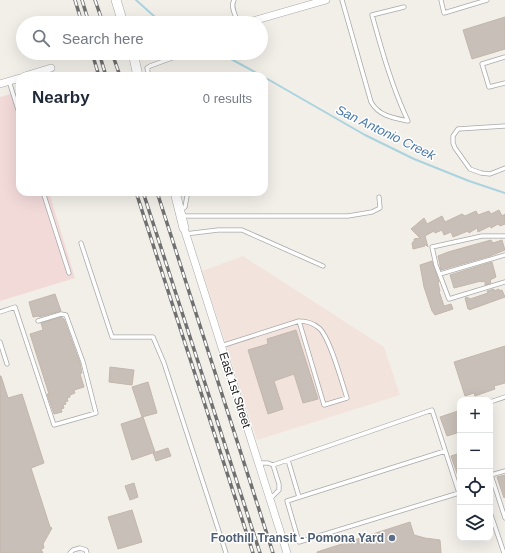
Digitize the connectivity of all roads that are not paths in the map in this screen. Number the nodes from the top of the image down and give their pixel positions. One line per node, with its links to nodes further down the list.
1 (116, 0): 9 (street)
2 (234, 0): 10 (lane)
3 (326, 0): 7 (street)
4 (342, 0): 8 (lane)
5 (441, 0): 6 (lane)
6 (487, 0)
7 (304, 3): 11 (street)
8 (404, 7)
9 (121, 16)
10 (236, 16)
11 (266, 16)
12 (505, 57): 21 (lane)
13 (137, 60): 17 (street)
14 (166, 60): 18 (lane)
15 (51, 68): 16 (street)
16 (38, 72)
17 (138, 72)
18 (148, 72)
19 (16, 79): 20 (street)
20 (9, 81): 22 (street); 23 (lane)
21 (505, 83)
22 (0, 84)
23 (16, 103)
24 (505, 126): 25 (lane)
25 (505, 168)
26 (44, 196): 36 (lane)
27 (176, 196): 30 (street)
28 (186, 196): 30 (lane)
29 (379, 197): 30 (lane)
30 (180, 213): 31 (street)
31 (184, 231): 35 (lane); 43 (street, East 1st Street)
32 (505, 236): 37 (lane)
33 (81, 243): 60 (lane)
34 (505, 255): 37 (lane)
35 (323, 266)
36 (69, 273)
37 (440, 274): 38 (lane)
38 (505, 282)
39 (0, 312): 40 (lane)
40 (38, 321)
41 (299, 321): 41 (lane); 43 (lane)
42 (0, 342): 44 (lane)
43 (221, 346): 49 (street, East 1st Street)
44 (7, 364)
45 (505, 398): 46 (lane)
46 (493, 401)
47 (445, 451): 48 (lane); 52 (lane); 54 (lane)
48 (288, 460): 50 (lane); 54 (lane)
49 (258, 463): 50 (lane); 55 (street, East 1st Street)
50 (274, 465): 55 (lane)
51 (505, 471): 56 (lane)
52 (457, 487)
53 (457, 494): 54 (lane)
54 (299, 497)
55 (270, 499): 61 (street, East 1st Street)
56 (505, 518)
57 (493, 521): 62 (lane)
58 (70, 553): 59 (lane)
59 (87, 553)
60 (226, 553)
61 (287, 553)
62 (504, 553)

